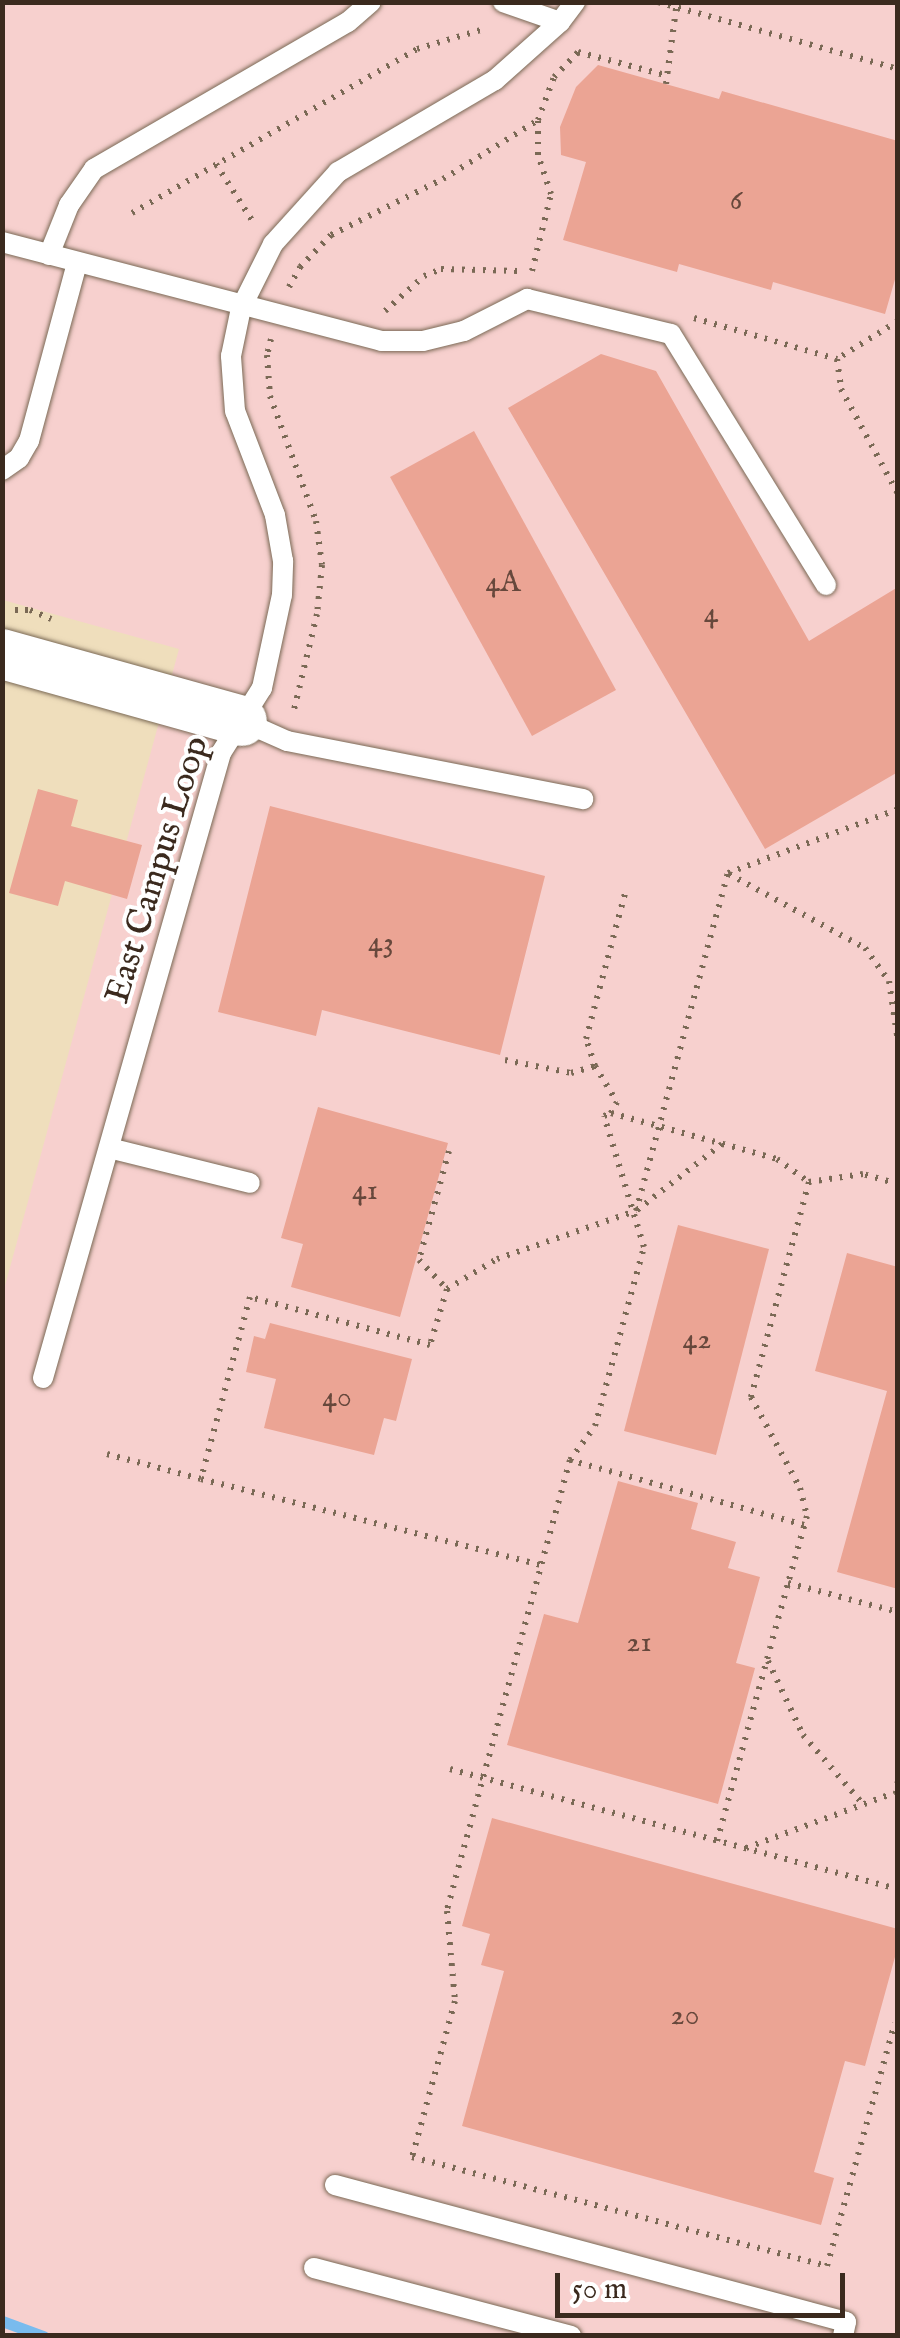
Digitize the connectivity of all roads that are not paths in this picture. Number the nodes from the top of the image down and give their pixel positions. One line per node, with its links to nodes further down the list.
1 (371, 2): 6 (lane)
2 (503, 2): 4 (lane)
3 (575, 2): 4 (lane, East Campus Loop)
4 (560, 22): 8 (lane, East Campus Loop)
5 (2, 242): 6 (lane)
6 (49, 255): 7 (lane)
7 (77, 263): 8 (lane); 9 (lane)
8 (241, 308): 10 (lane); 12 (lane, East Campus Loop)
9 (2, 470)
10 (826, 585)
11 (2, 654): 12 (street)
12 (242, 721): 13 (lane); 14 (lane, East Campus Loop)
13 (583, 799)
14 (109, 1148): 15 (lane); 16 (lane, East Campus Loop)
15 (250, 1183)
16 (43, 1378)
17 (335, 2185): 19 (lane)
18 (314, 2268): 20 (lane)
19 (845, 2329)
20 (571, 2336)

